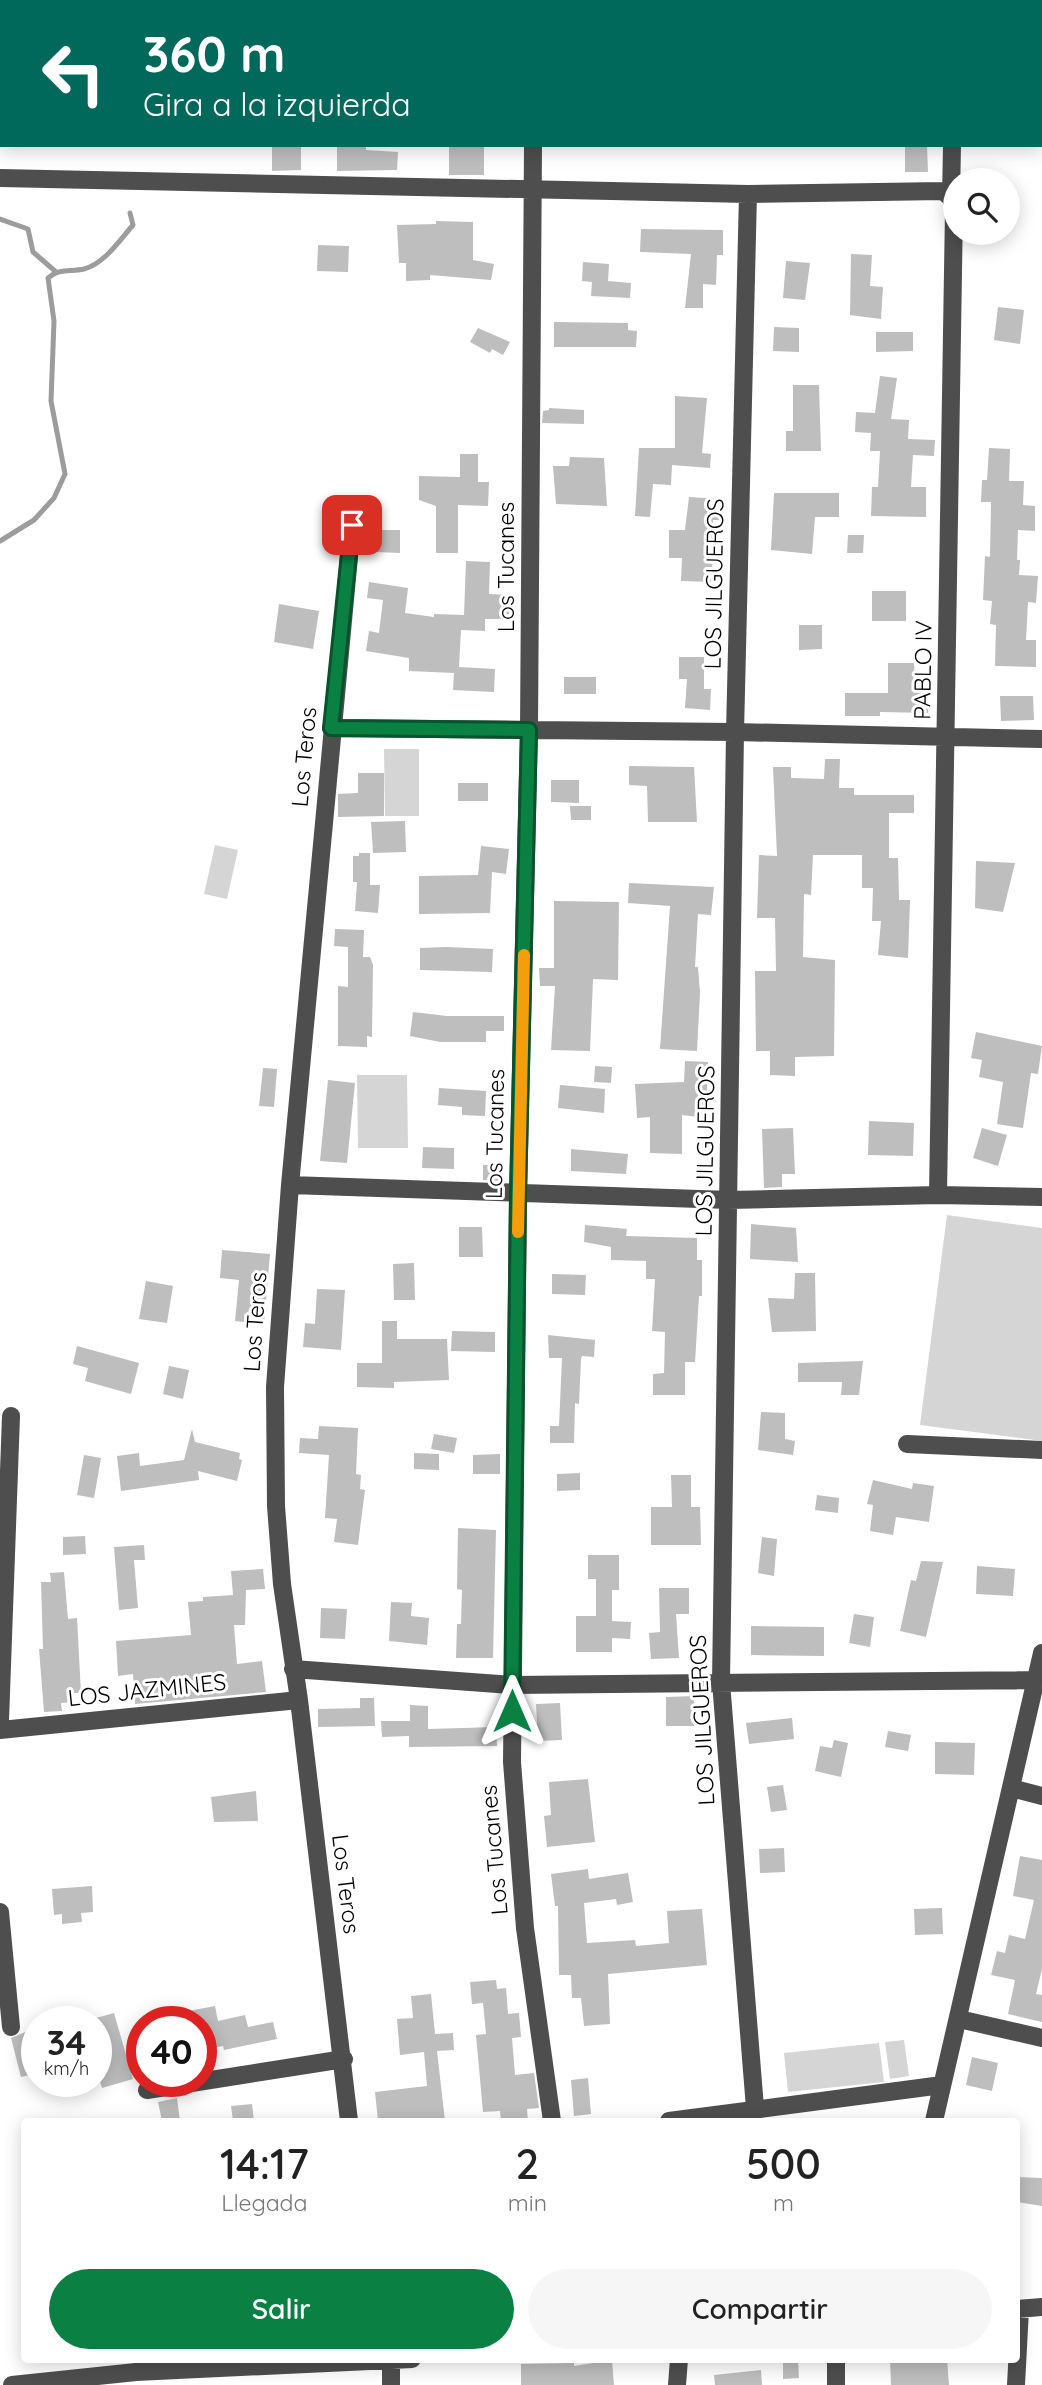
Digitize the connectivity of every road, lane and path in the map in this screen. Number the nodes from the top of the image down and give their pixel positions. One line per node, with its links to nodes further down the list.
1 (534, 147): 5 (street, Los Tucanes)
2 (952, 147): 3 (street, PABLO IV)
3 (952, 168)
4 (0, 178): 5 (street)
5 (533, 190): 7 (street); 11 (street, Los Tucanes)
6 (943, 191): 7 (street)
7 (748, 194): 12 (street, LOS JILGUEROS)
8 (953, 245): 13 (street, PABLO IV)
9 (352, 525): 10 (street, Los Teros)
10 (331, 728): 11 (street); 15 (street, Los Teros)
11 (529, 730): 12 (street); 16 (street, Los Tucanes)
12 (735, 732): 13 (street); 19 (street, LOS JILGUEROS)
13 (946, 736): 14 (street); 17 (street, PABLO IV)
14 (1042, 739)
15 (290, 1185): 16 (street); 24 (street, Los Teros)
16 (518, 1195): 19 (street); 27 (street, Los Tucanes)
17 (938, 1195): 18 (street); 19 (street)
18 (1042, 1197)
19 (729, 1200): 26 (street, LOS JILGUEROS)
20 (11, 1416): 29 (street)
21 (907, 1444): 22 (street)
22 (1042, 1450)
23 (1042, 1653): 25 (street)
24 (293, 1669): 27 (street); 28 (street, Los Teros)
25 (1036, 1681): 26 (street); 31 (street)
26 (721, 1682): 27 (street); 40 (street, LOS JILGUEROS)
27 (512, 1685): 42 (street, Los Tucanes)
28 (299, 1700): 30 (street, LOS JAZMINES); 37 (street, Los Teros)
29 (0, 1721)
30 (0, 1730)
31 (1011, 1788): 32 (street); 34 (street)
32 (1042, 1796)
33 (0, 1912): 35 (street)
34 (959, 2019): 36 (street); 39 (street)
35 (11, 2027)
36 (1042, 2038)
37 (344, 2059): 38 (street); 41 (street, Los Teros)
38 (217, 2079)
39 (942, 2085): 40 (street); 44 (street)
40 (755, 2108): 43 (street)
41 (349, 2118)
42 (552, 2118)
43 (689, 2118)
44 (935, 2118)
45 (1042, 2307): 46 (street)
46 (1020, 2309)
47 (338, 2363): 53 (street)
48 (391, 2363): 55 (street)
49 (679, 2363): 56 (street)
50 (836, 2363): 57 (street)
51 (1017, 2363): 58 (street)
52 (116, 2367): 53 (street); 54 (street)
53 (193, 2377)
54 (12, 2385)
55 (391, 2385)
56 (677, 2385)
57 (836, 2385)
58 (1016, 2385)

